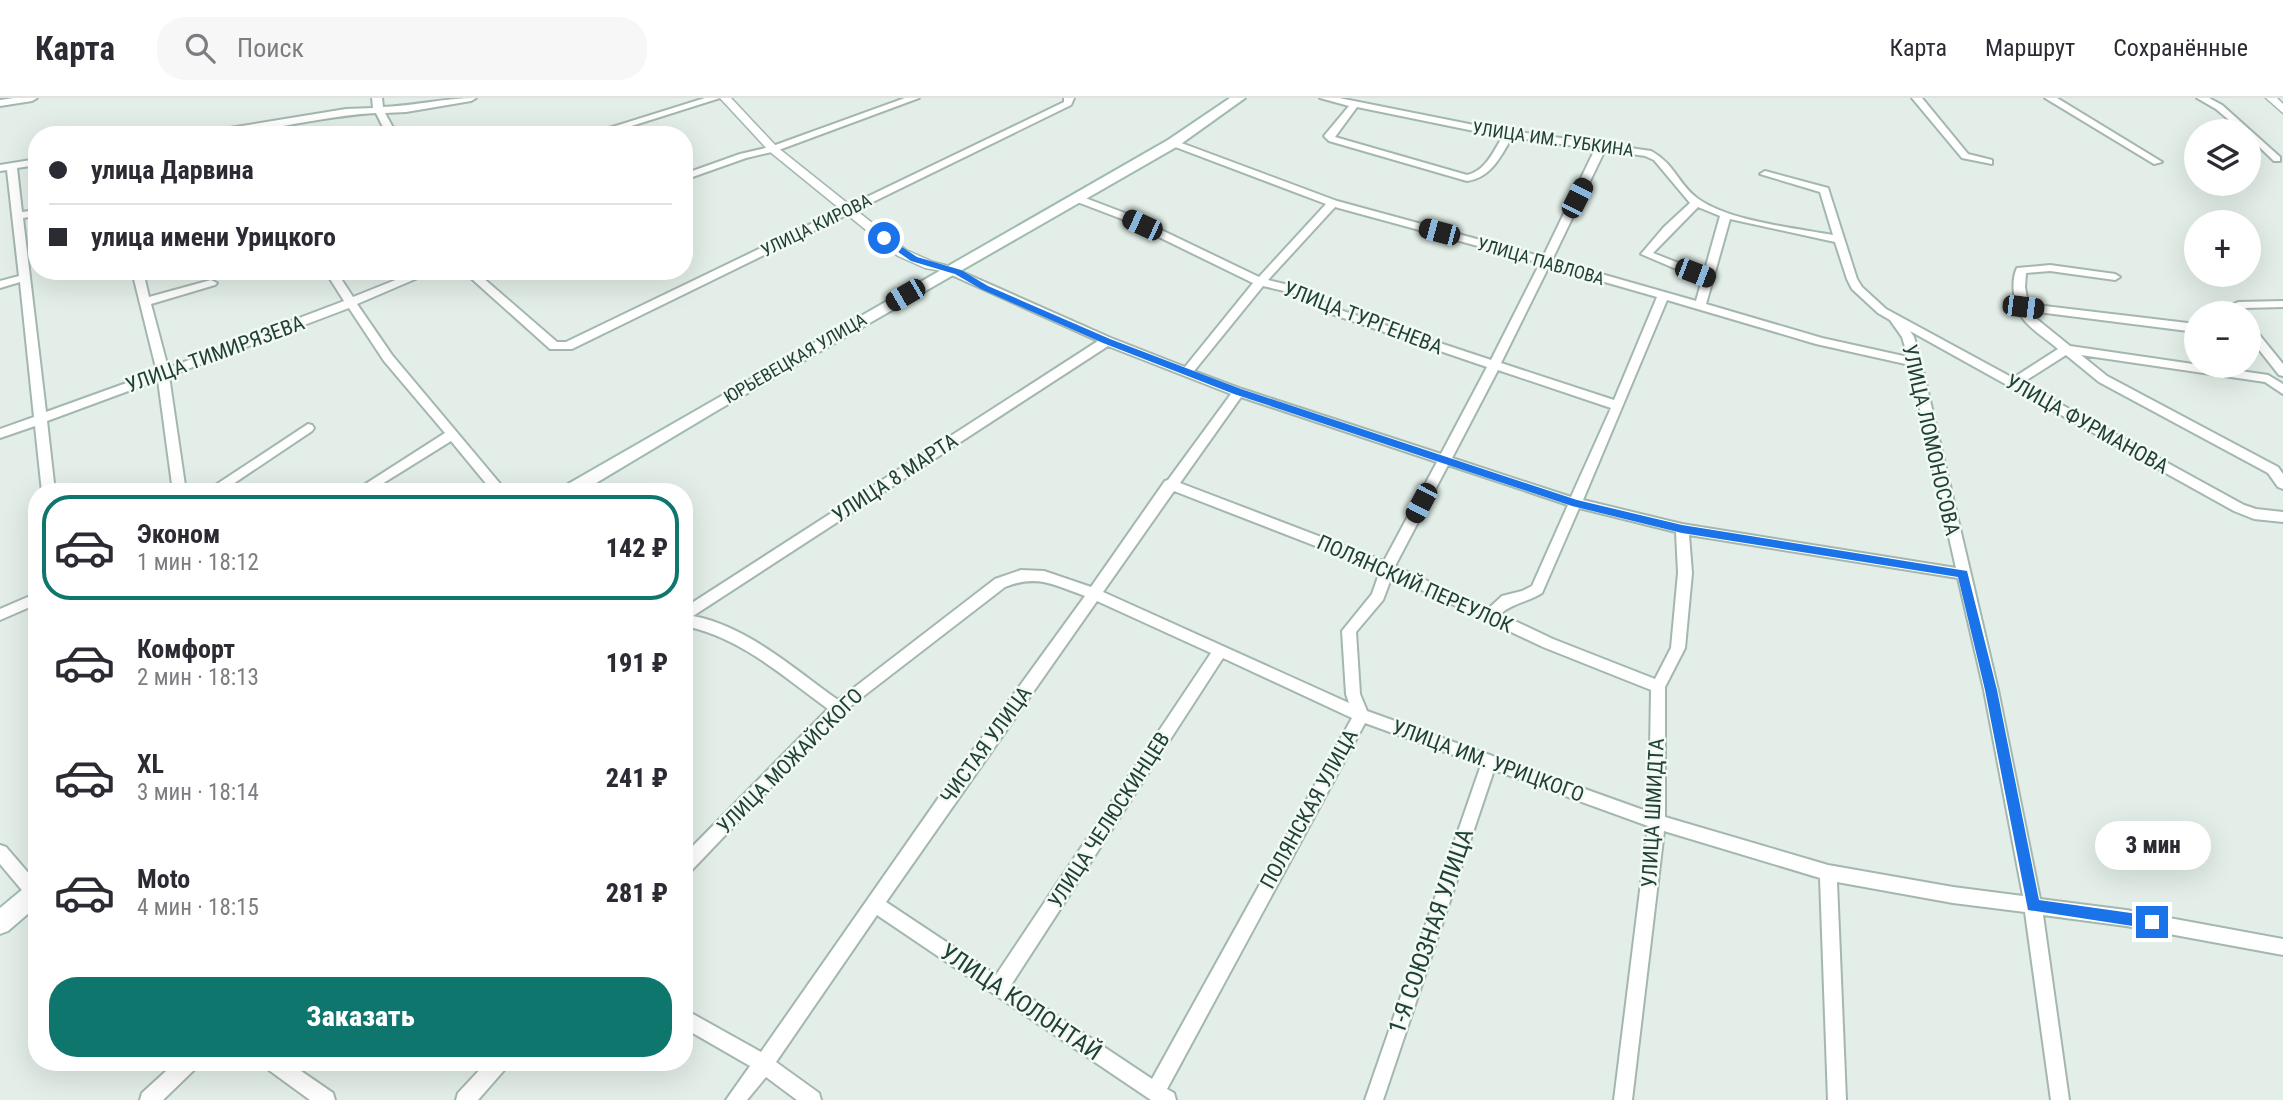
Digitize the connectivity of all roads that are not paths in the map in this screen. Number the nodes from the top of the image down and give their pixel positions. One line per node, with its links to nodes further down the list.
1 (32, 98): 13 (street)
2 (471, 98): 14 (street)
3 (715, 98): 20 (street)
4 (725, 98): 25 (street)
5 (914, 98): 25 (street)
6 (1239, 98): 22 (main road, ЮРЬЕВЕЦКАЯ УЛИЦА)
7 (1325, 98): 15 (street, УЛИЦА ИМ. ГУБКИНА)
8 (1917, 98): 27 (street)
9 (2050, 98): 28 (street)
10 (2202, 98): 17 (street)
11 (2270, 98): 16 (street)
12 (1069, 100): 36 (street, УЛИЦА КИРОВА)
13 (0, 103)
14 (378, 103): 18 (street); 19 (street)
15 (1354, 105): 21 (street, УЛИЦА ИМ. ГУБКИНА); 21 (street)
16 (2283, 110)
17 (2233, 119)
18 (283, 126)
19 (387, 126)
20 (622, 126)
21 (1510, 132): 24 (street, УЛИЦА ИМ. ГУБКИНА)
22 (1173, 143): 33 (main road, ЮРЬЕВЕЦКАЯ УЛИЦА); 35 (street, УЛИЦА ПАВЛОВА)
23 (2261, 144): 26 (street)
24 (1601, 146): 34 (street, УЛИЦА ИМ. ГУБКИНА); 41 (street, ПОЛЯНСКАЯ УЛИЦА)
25 (773, 149): 31 (street); 36 (street)
26 (2277, 159)
27 (1989, 162)
28 (2157, 162)
29 (28, 163): 30 (street)
30 (6, 167): 39 (street)
31 (693, 174)
32 (1765, 174): 40 (street)
33 (1076, 198): 42 (main road, ЮРЬЕВЕЦКАЯ УЛИЦА); 50 (street, УЛИЦА ТУРГЕНЕВА)
34 (1697, 202): 37 (street, УЛИЦА ИМ. ГУБКИНА); 45 (street)
35 (1333, 203): 41 (street, УЛИЦА ПАВЛОВА); 50 (street)
36 (848, 210): 42 (street); 49 (street, УЛИЦА КИРОВА)
37 (1726, 214): 40 (street, УЛИЦА ИМ. ГУБКИНА); 45 (street)
38 (28, 215): 39 (street)
39 (19, 216): 43 (street)
40 (1841, 240): 60 (street)
41 (1545, 261): 53 (street, УЛИЦА ПАВЛОВА); 66 (street, ПОЛЯНСКАЯ УЛИЦА)
42 (949, 270): 62 (street); 84 (main road, ЮРЬЕВЕЦКАЯ УЛИЦА)
43 (26, 277): 52 (street); 74 (street)
44 (2115, 277): 59 (street)
45 (1709, 278): 58 (street)
46 (139, 280): 54 (street)
47 (336, 280): 55 (street)
48 (406, 280): 55 (street, УЛИЦА ТИМИРЯЗЕВА)
49 (478, 280)
50 (1260, 282): 66 (street, УЛИЦА ТУРГЕНЕВА); 67 (street)
51 (211, 283): 54 (street)
52 (0, 285)
53 (1663, 297): 58 (street, УЛИЦА ПАВЛОВА); 73 (street)
54 (145, 302): 69 (street)
55 (351, 302): 69 (street, УЛИЦА ТИМИРЯЗЕВА); 77 (street)
56 (2283, 304): 57 (street)
57 (2261, 306)
58 (1700, 307): 65 (street, УЛИЦА ПАВЛОВА)
59 (2023, 307): 61 (street); 64 (street)
60 (1895, 319): 65 (street, УЛИЦА ЛОМОНОСОВА); 70 (street, УЛИЦА ФУРМАНОВА)
61 (2184, 327)
62 (1107, 341): 67 (street); 95 (street, УЛИЦА 8 МАРТА)
63 (2261, 345): 68 (street)
64 (2066, 349): 70 (street); 71 (street); 86 (street)
65 (1915, 362): 91 (street, УЛИЦА ЛОМОНОСОВА)
66 (1494, 366): 73 (street, УЛИЦА ТУРГЕНЕВА); 78 (street, ПОЛЯНСКАЯ УЛИЦА)
67 (1187, 372): 72 (street)
68 (2283, 372)
69 (163, 373): 74 (street, УЛИЦА ТИМИРЯЗЕВА); 80 (street)
70 (2013, 384): 88 (street, УЛИЦА ФУРМАНОВА)
71 (2283, 390)
72 (1237, 392): 78 (street); 85 (street, ЧИСТАЯ УЛИЦА)
73 (1618, 406): 87 (street)
74 (42, 418): 76 (street, УЛИЦА ТИМИРЯЗЕВА); 79 (street)
75 (308, 428): 81 (street)
76 (0, 434)
77 (451, 435): 82 (street); 83 (street)
78 (1444, 460): 87 (street); 90 (street, ПОЛЯНСКАЯ УЛИЦА)
79 (48, 483)
80 (179, 483)
81 (225, 483)
82 (374, 483)
83 (493, 483)
84 (582, 483)
85 (1170, 484): 90 (street, ПОЛЯНСКИЙ ПЕРЕУЛОК); 93 (street, ЧИСТАЯ УЛИЦА)
86 (2283, 484)
87 (1576, 503): 89 (street); 97 (street)
88 (2283, 517)
89 (1682, 529): 91 (street); 100 (street, УЛИЦА ШМИДТА)
90 (1387, 568): 97 (street, ПОЛЯНСКИЙ ПЕРЕУЛОК); 102 (street, ПОЛЯНСКАЯ УЛИЦА)
91 (1963, 574): 111 (street, УЛИЦА ЛОМОНОСОВА)
92 (1000, 583): 93 (street, УЛИЦА ИМ. УРИЦКОГО); 101 (street, УЛИЦА МОЖАЙСКОГО)
93 (1095, 594): 99 (street, УЛИЦА ИМ. УРИЦКОГО); 110 (street, ЧИСТАЯ УЛИЦА)
94 (28, 602): 96 (street)
95 (693, 611)
96 (0, 615)
97 (1489, 616): 100 (street, ПОЛЯНСКИЙ ПЕРЕУЛОК)
98 (693, 619): 101 (street)
99 (1219, 652): 102 (street, УЛИЦА ИМ. УРИЦКОГО); 114 (street, УЛИЦА ЧЕЛЮСКИНЦЕВ)
100 (1658, 687): 104 (street, УЛИЦА ШМИДТА)
101 (838, 708): 106 (street, УЛИЦА МОЖАЙСКОГО)
102 (1361, 715): 103 (street, УЛИЦА ИМ. УРИЦКОГО); 120 (street, ПОЛЯНСКАЯ УЛИЦА)
103 (1489, 763): 104 (street, УЛИЦА ИМ. УРИЦКОГО); 126 (street, 1-Я СОЮЗНАЯ УЛИЦА)
104 (1657, 822): 107 (street, УЛИЦА ИМ. УРИЦКОГО); 127 (street, УЛИЦА ШМИДТА)
105 (0, 852): 108 (street)
106 (693, 858)
107 (1828, 873): 111 (street, УЛИЦА ИМ. УРИЦКОГО); 128 (street)
108 (28, 885)
109 (28, 900): 112 (main road)
110 (875, 904): 114 (street, УЛИЦА КОЛОНТАЙ); 116 (street, ЧИСТАЯ УЛИЦА)
111 (2033, 906): 113 (street, УЛИЦА ИМ. УРИЦКОГО); 129 (street, УЛИЦА ЛОМОНОСОВА)
112 (0, 923)
113 (2283, 947)
114 (999, 987): 120 (street, УЛИЦА КОЛОНТАЙ)
115 (693, 1023): 116 (street)
116 (764, 1064): 124 (street, ЧИСТАЯ УЛИЦА); 125 (street)
117 (180, 1071): 121 (street)
118 (285, 1071): 122 (street)
119 (492, 1071): 123 (street)
120 (1161, 1096)
121 (149, 1100)
122 (326, 1100)
123 (465, 1100)
124 (735, 1100)
125 (812, 1100)
126 (1374, 1100)
127 (1623, 1100)
128 (1837, 1100)
129 (2060, 1100)

